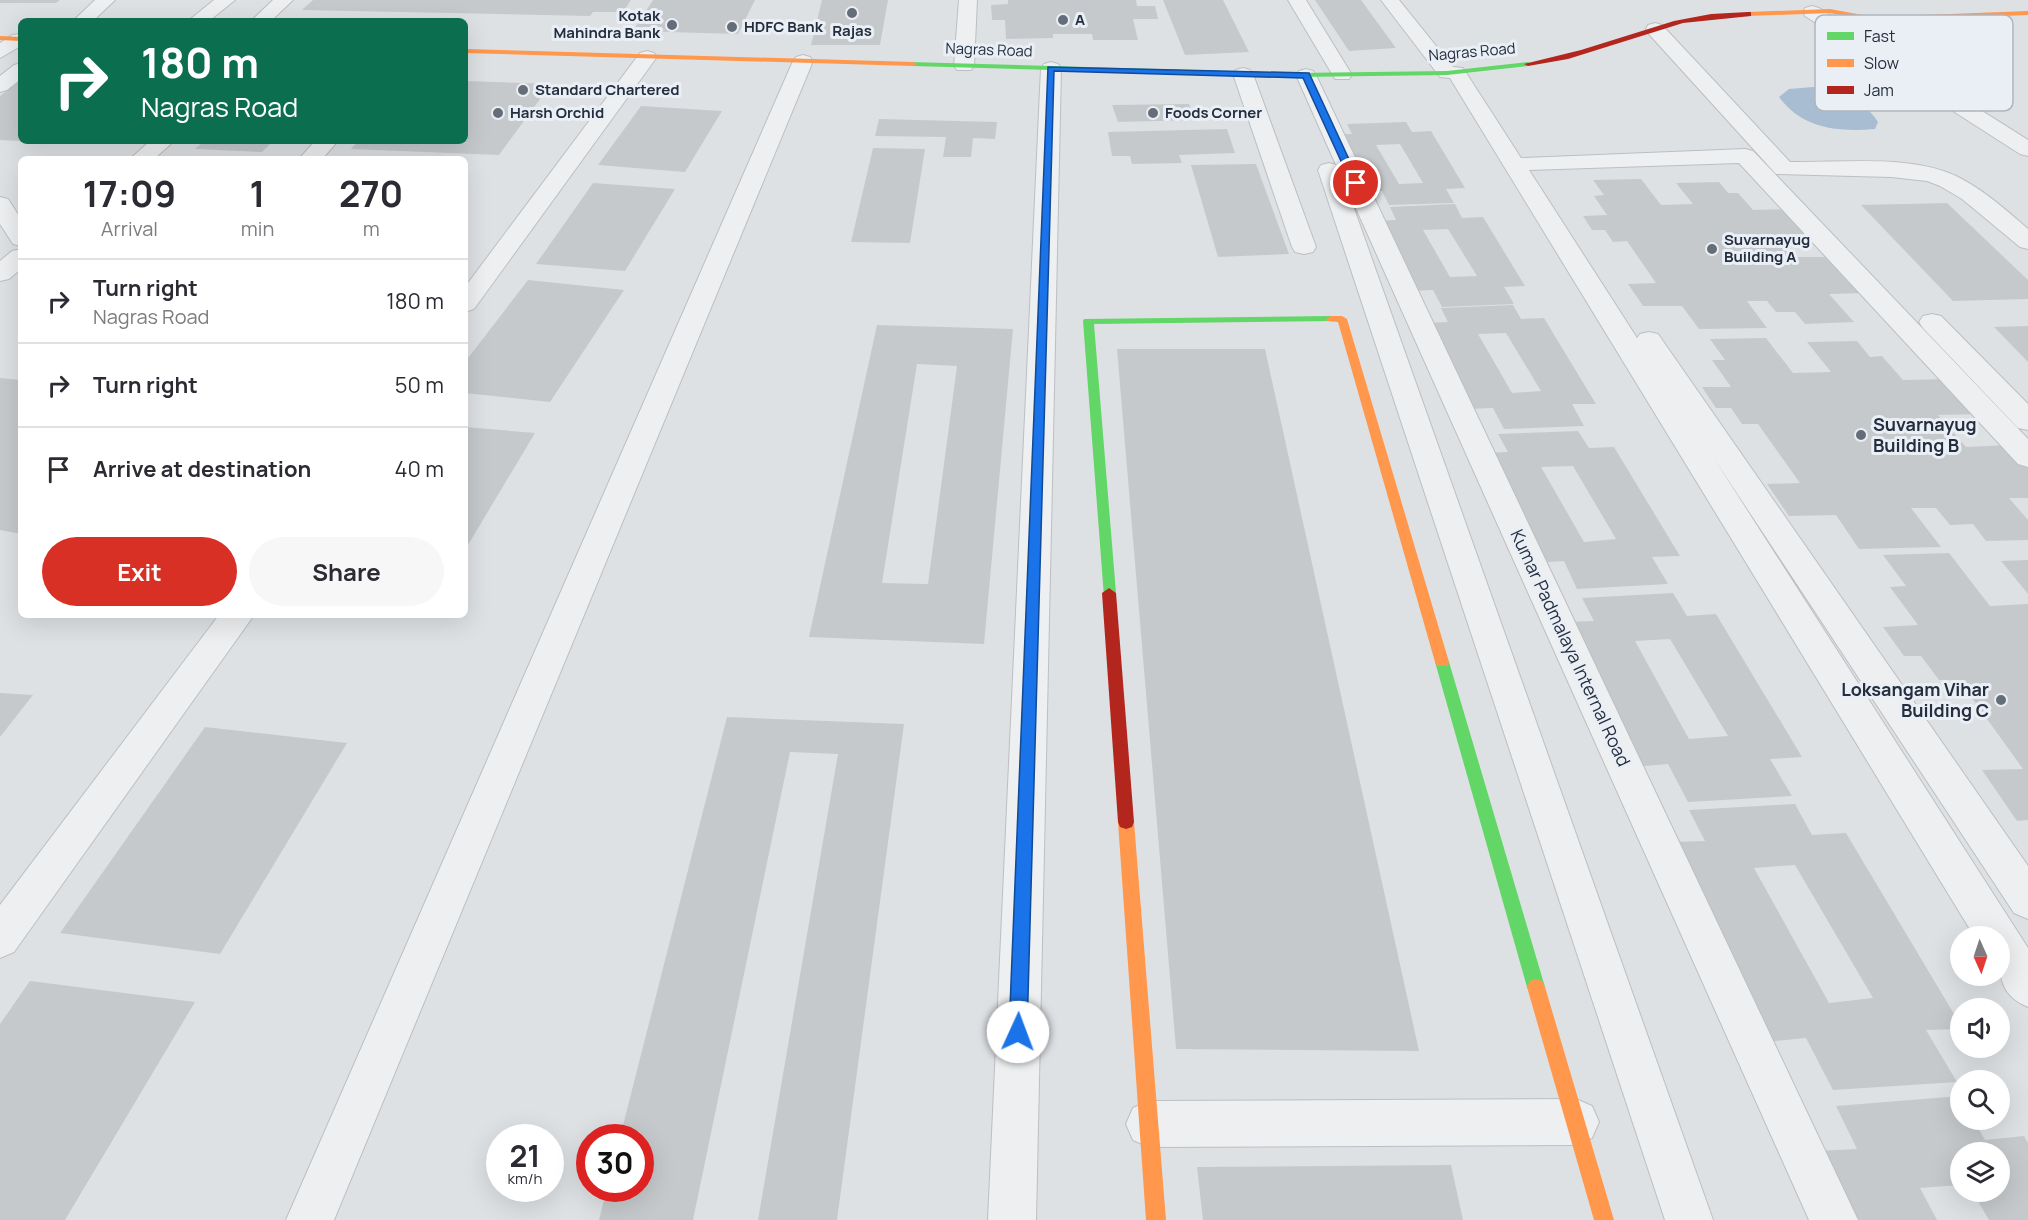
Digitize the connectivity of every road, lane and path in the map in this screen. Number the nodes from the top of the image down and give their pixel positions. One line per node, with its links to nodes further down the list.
1 (106, 0): 15 (street)
2 (226, 0): 16 (street)
3 (284, 0): 17 (street)
4 (968, 0): 24 (street)
5 (1297, 0): 30 (street)
6 (1390, 0): 27 (street)
7 (1851, 0): 9 (main road)
8 (1706, 5): 11 (main road)
9 (1821, 11): 11 (main road, Nagras Road); 12 (street); 13 (main road)
10 (2028, 14): 14 (main road)
11 (1720, 15): 18 (main road, Nagras Road)
12 (1827, 15)
13 (1847, 15)
14 (1997, 15)
15 (85, 18)
16 (201, 18)
17 (263, 18)
18 (1655, 29): 27 (main road, Nagras Road); 39 (street)
19 (13, 39): 21 (street)
20 (468, 51): 22 (main road, Nagras Road)
21 (0, 52)
22 (647, 57): 23 (main road, Nagras Road); 46 (street)
23 (803, 61): 24 (main road, Nagras Road); 57 (street)
24 (964, 66): 25 (main road, Nagras Road)
25 (1050, 68): 28 (main road, Nagras Road); 58 (street)
26 (18, 71): 31 (street)
27 (1456, 72): 30 (main road, Nagras Road); 38 (street); 51 (street)
28 (1244, 74): 29 (main road, Nagras Road); 43 (street)
29 (1301, 75): 30 (main road, Nagras Road); 61 (street); 62 (street, Kumar Padmalaya Internal Road)
30 (1342, 75)
31 (0, 86)
32 (1971, 111): 35 (street)
33 (159, 144): 36 (street)
34 (324, 144): 37 (street)
35 (2028, 149)
36 (145, 156)
37 (313, 156)
38 (1529, 163): 48 (street); 50 (street)
39 (1784, 169): 42 (street); 47 (street)
40 (0, 204): 41 (street)
41 (18, 233)
42 (2028, 242)
43 (1304, 247)
44 (18, 259): 45 (street)
45 (0, 274)
46 (468, 300)
47 (2028, 421)
48 (2028, 457)
49 (235, 618): 52 (street)
50 (2028, 900)
51 (1991, 926)
52 (0, 938)
53 (2010, 956): 54 (street)
54 (2028, 986)
55 (1576, 1122): 56 (street); 56 (main road); 60 (main road)
56 (1149, 1124): 59 (main road)
57 (310, 1220)
58 (1012, 1220)
59 (1156, 1220)
60 (1604, 1220)
61 (1689, 1220)
62 (1834, 1220)

